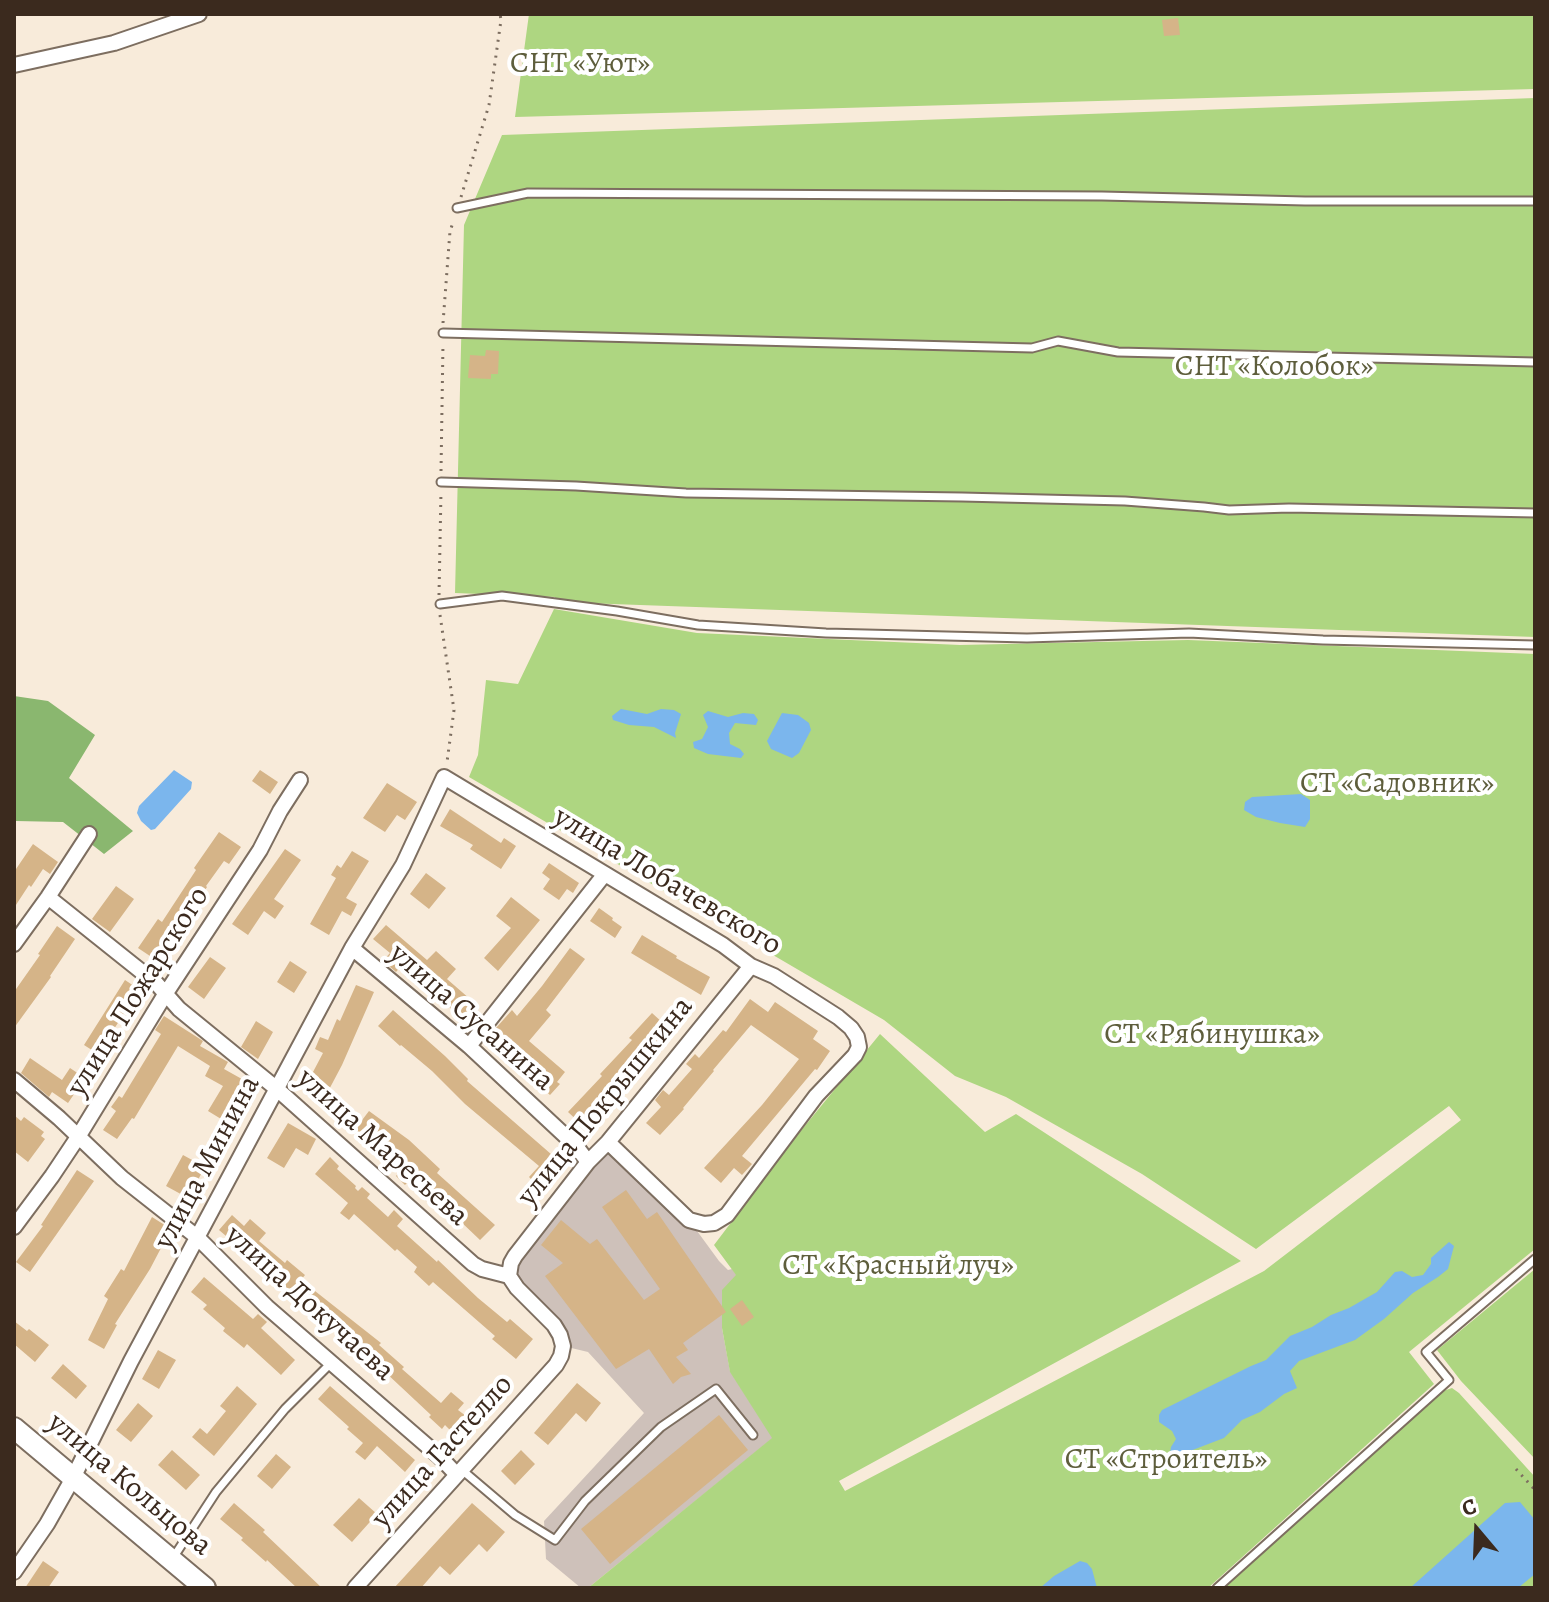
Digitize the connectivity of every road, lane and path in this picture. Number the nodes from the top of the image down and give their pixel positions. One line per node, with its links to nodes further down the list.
1 (199, 14): 3 (street)
2 (500, 14): 5 (path)
3 (14, 65)
4 (1535, 201): 5 (lane)
5 (457, 208): 6 (path)
6 (443, 333): 7 (lane); 8 (path)
7 (1535, 362)
8 (441, 482): 9 (lane); 10 (path)
9 (1535, 513)
10 (440, 604): 11 (lane); 12 (path)
11 (1535, 645)
12 (444, 777): 15 (street, улица Лобачевского); 18 (street, улица Минина)
13 (300, 780): 20 (street, улица Пожарского)
14 (89, 834): 16 (street)
15 (604, 875): 19 (street, улица Лобачевского); 21 (street)
16 (48, 897): 17 (street); 20 (street, улица Маресьева)
17 (14, 944)
18 (352, 948): 21 (street, улица Сусанина); 23 (street, улица Минина)
19 (751, 966): 25 (street, улица Покрышкина); 25 (street, улица Лобачевского)
20 (166, 993): 23 (street, улица Маресьева); 24 (street, улица Пожарского)
21 (469, 1046): 26 (street, улица Сусанина)
22 (14, 1080): 24 (street, улица Докучаева)
23 (277, 1089): 28 (street, улица Минина); 30 (street, улица Маресьева)
24 (78, 1137): 27 (street, улица Пожарского); 28 (street, улица Докучаева)
25 (608, 1142): 26 (street, улица Покрышкина)
26 (588, 1162): 30 (street, улица Покрышкина)
27 (14, 1227)
28 (197, 1237): 32 (street, улица Докучаева); 37 (street, улица Минина)
29 (1535, 1259): 43 (lane)
30 (509, 1276): 31 (street, улица Маресьева)
31 (563, 1346): 36 (street, улица Гастелло)
32 (331, 1363): 36 (street, улица Докучаева); 39 (lane)
33 (14, 1428): 37 (main road, улица Кольцова)
34 (753, 1435): 36 (lane)
35 (1516, 1469): 38 (path)
36 (460, 1473): 42 (street, улица Гастелло)
37 (73, 1478): 39 (main road, улица Кольцова); 40 (street, улица Минина)
38 (1535, 1490)
39 (172, 1560): 41 (main road, улица Кольцова)
40 (14, 1572)
41 (205, 1588)
42 (355, 1588)
43 (1217, 1588)

